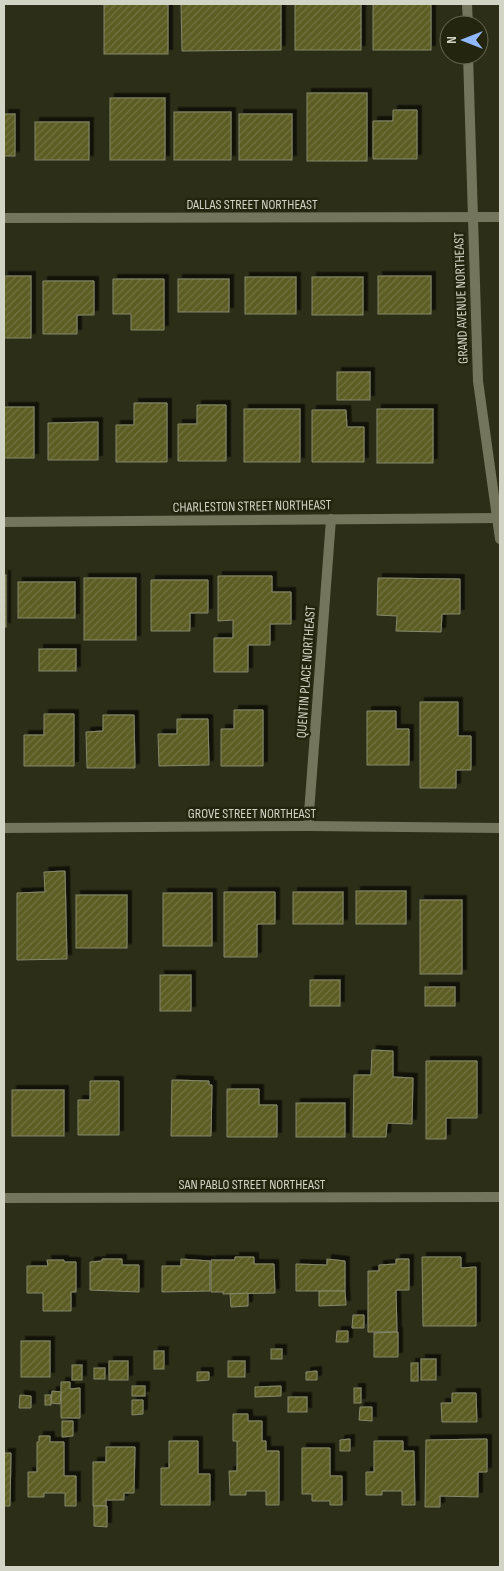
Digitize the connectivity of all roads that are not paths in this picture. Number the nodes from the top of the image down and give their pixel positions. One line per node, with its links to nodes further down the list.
1 (468, 65): 2 (street, GRAND AVENUE NORTHEAST)
2 (472, 217): 3 (street, DALLAS STREET NORTHEAST); 4 (street, DALLAS STREET NORTHEAST); 5 (street, GRAND AVENUE NORTHEAST)
3 (500, 217)
4 (4, 218)
5 (499, 518): 6 (street, CHARLESTON STREET NORTHEAST); 8 (street, GRAND AVENUE NORTHEAST)
6 (331, 519): 7 (street, CHARLESTON STREET NORTHEAST); 9 (street, QUENTIN PLACE NORTHEAST)
7 (4, 522)
8 (500, 539)
9 (308, 826): 10 (street, GROVE STREET NORTHEAST); 11 (street, GROVE STREET NORTHEAST)
10 (4, 828)
11 (500, 828)
12 (500, 1197): 13 (street, SAN PABLO STREET NORTHEAST)
13 (4, 1198)

